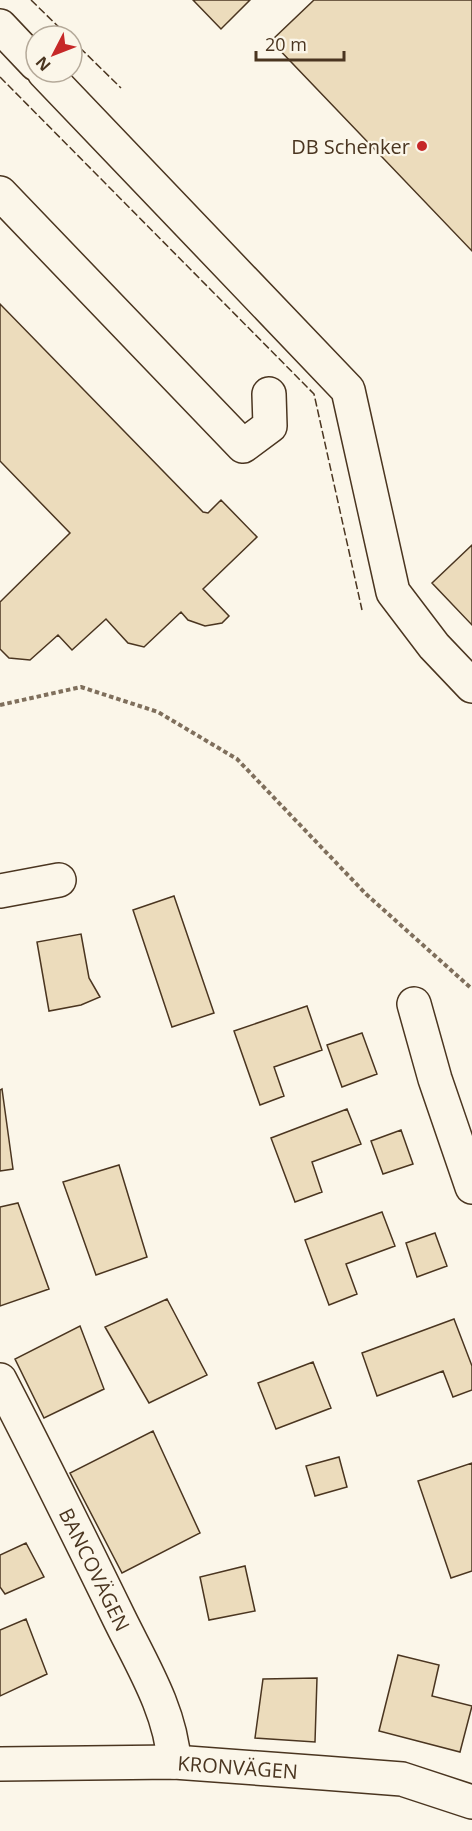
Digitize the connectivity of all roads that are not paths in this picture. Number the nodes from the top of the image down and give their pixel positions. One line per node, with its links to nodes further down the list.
1 (0, 26): 2 (street)
2 (24, 51)
3 (55, 84): 6 (street)
4 (0, 193): 5 (street)
5 (269, 394)
6 (472, 686)
7 (59, 880): 8 (street)
8 (0, 891)
9 (414, 1004): 10 (street)
10 (472, 1187)
11 (0, 1380): 12 (street, BANCOVÄGEN)
12 (174, 1762): 13 (street, KRONVÄGEN); 14 (street, KRONVÄGEN)
13 (0, 1764)
14 (472, 1802)

